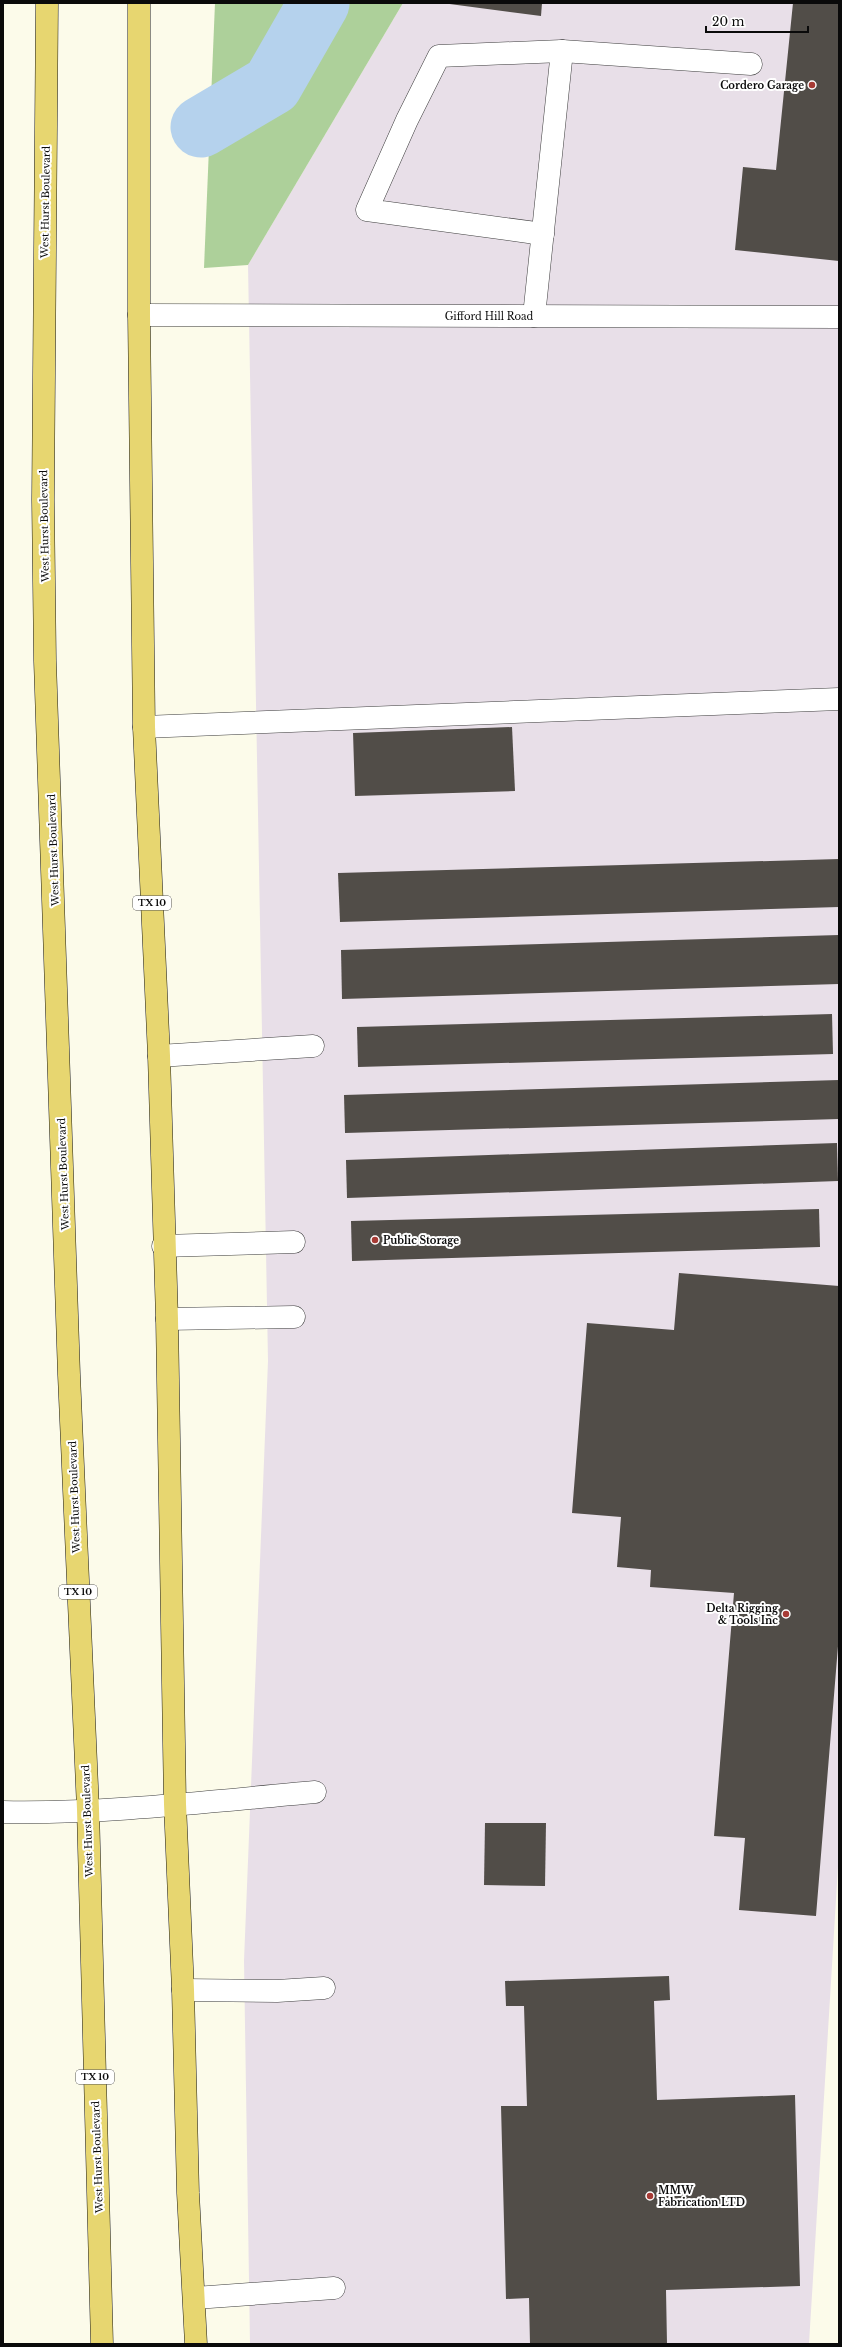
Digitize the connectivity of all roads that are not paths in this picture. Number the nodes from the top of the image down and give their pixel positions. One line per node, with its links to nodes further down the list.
1 (47, 3): 19 (main road, West Hurst Boulevard / TX 10)
2 (139, 3): 6 (main road, TX 10)
3 (562, 51): 4 (street); 5 (street); 5 (street)
4 (751, 64)
5 (543, 234): 7 (street)
6 (139, 315): 7 (street, Gifford Hill Road); 10 (main road, TX 10)
7 (534, 316): 8 (street, Gifford Hill Road)
8 (839, 317)
9 (839, 699): 10 (street)
10 (144, 727): 12 (main road, TX 10)
11 (312, 1046): 12 (street)
12 (159, 1056): 14 (main road, TX 10)
13 (294, 1242): 14 (street)
14 (163, 1246): 16 (main road, TX 10)
15 (294, 1317): 16 (street)
16 (167, 1319): 18 (main road, TX 10)
17 (315, 1792): 18 (street)
18 (175, 1804): 19 (street); 22 (main road, TX 10)
19 (88, 1810): 20 (street); 25 (main road, West Hurst Boulevard / TX 10)
20 (3, 1812)
21 (324, 1988): 22 (street)
22 (183, 1990): 24 (main road, TX 10)
23 (334, 2288): 24 (street)
24 (195, 2298): 26 (main road, TX 10)
25 (102, 2344)
26 (196, 2344)

